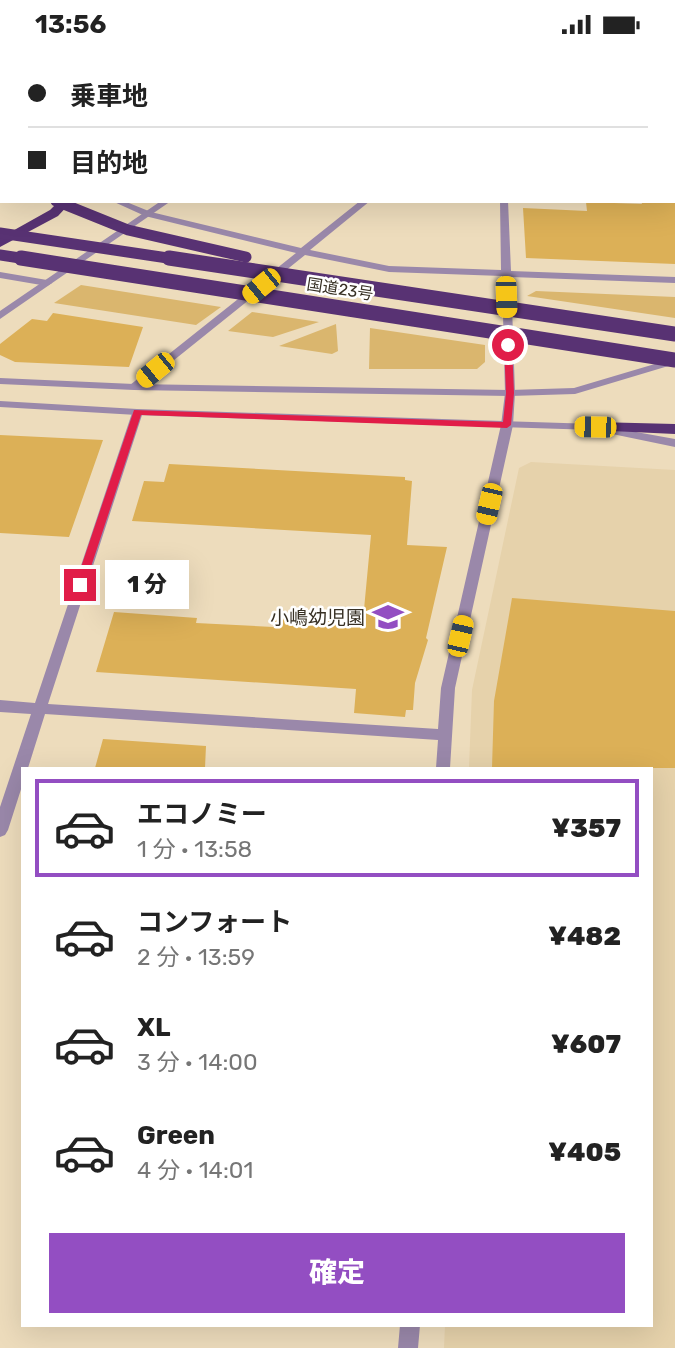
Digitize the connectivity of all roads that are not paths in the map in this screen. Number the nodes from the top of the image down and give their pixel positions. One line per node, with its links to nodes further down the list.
1 (61, 203): 16 (highway, bridge)
2 (63, 203): 9 (highway)
3 (121, 203): 7 (street)
4 (164, 203): 7 (street)
5 (364, 203): 10 (street)
6 (504, 203): 12 (street)
7 (148, 214): 10 (street); 15 (street)
8 (0, 233): 16 (highway, 国道23号, bridge)
9 (0, 243)
10 (303, 252): 12 (street); 21 (street)
11 (0, 255): 19 (highway, 国道23号, bridge)
12 (505, 273): 14 (street); 22 (street)
13 (0, 275): 15 (street)
14 (675, 281)
15 (47, 283): 17 (street)
16 (387, 290): 18 (highway, 国道23号, bridge)
17 (0, 316)
18 (675, 334)
19 (675, 361): 22 (street)
20 (0, 381): 21 (street)
21 (134, 387): 22 (street)
22 (510, 393): 25 (street)
23 (0, 404): 24 (street)
24 (137, 412): 25 (street); 30 (street)
25 (507, 425): 26 (street); 31 (street)
26 (595, 427): 27 (highway); 28 (street)
27 (675, 429)
28 (675, 443)
29 (0, 706): 30 (street)
30 (39, 708): 31 (street); 33 (street)
31 (445, 734): 32 (street)
32 (443, 767)
33 (0, 830)
34 (410, 1327): 35 (street)
35 (408, 1348)

